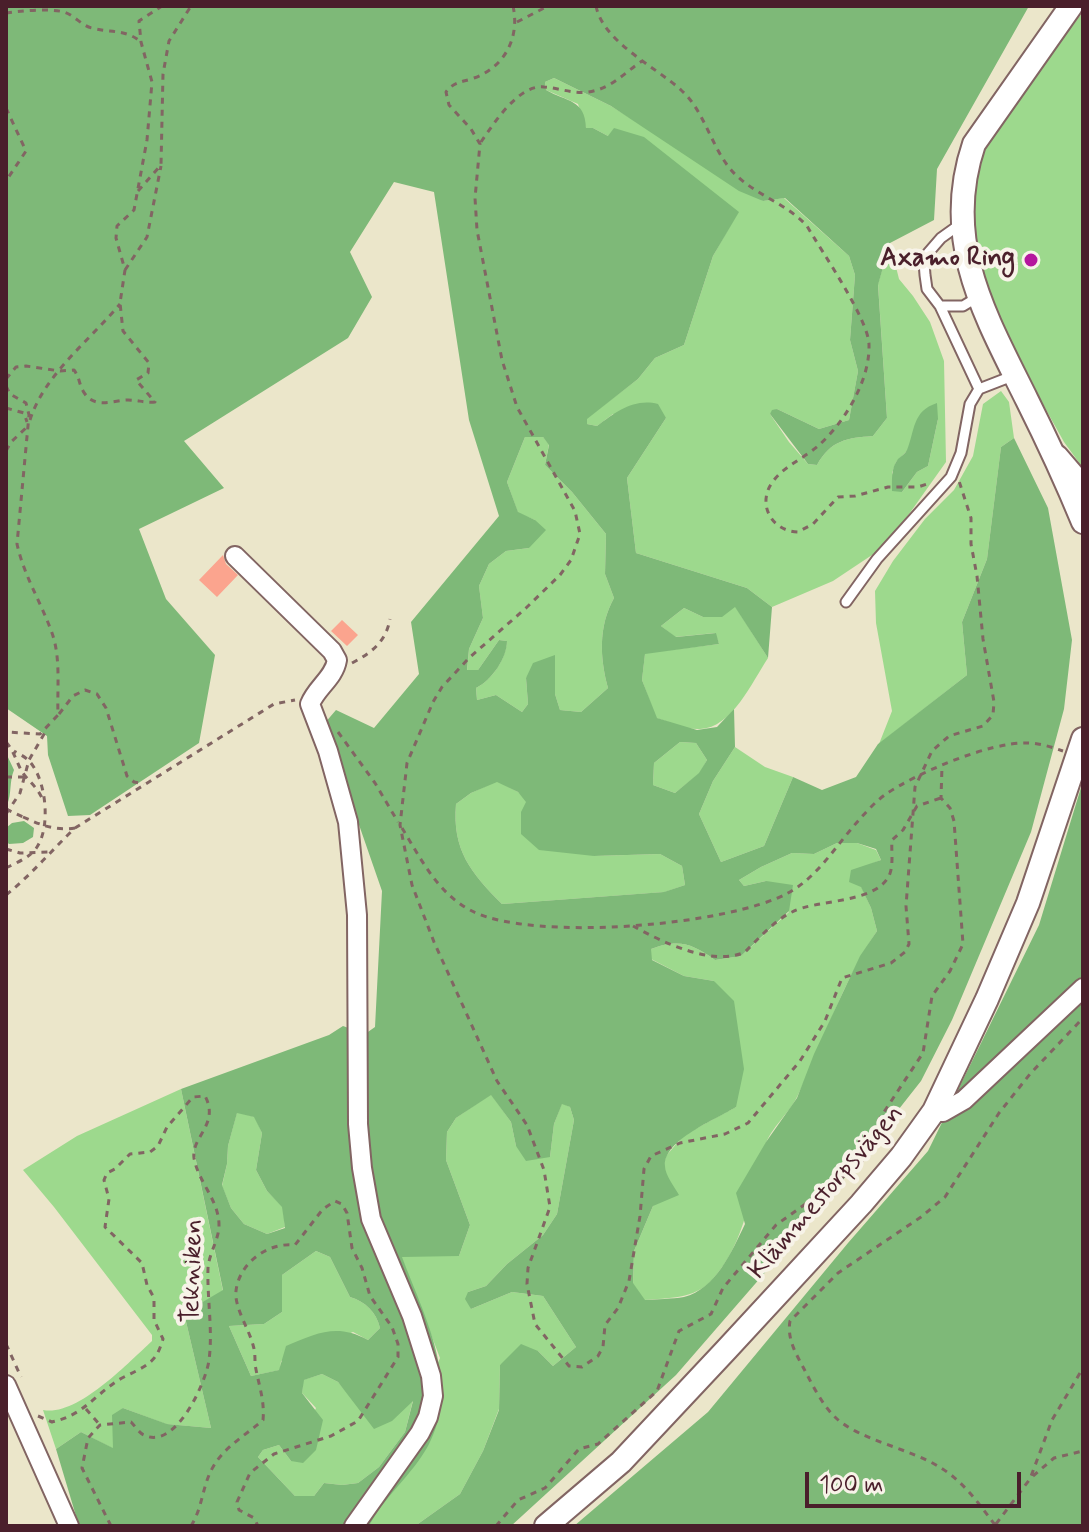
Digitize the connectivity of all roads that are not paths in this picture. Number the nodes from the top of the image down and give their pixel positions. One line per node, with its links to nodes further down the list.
1 (1071, 6): 2 (street)
2 (962, 223): 3 (street); 4 (lane)
3 (979, 296): 4 (lane); 5 (street)
4 (940, 306): 6 (lane)
5 (1015, 375): 6 (lane); 7 (street)
6 (979, 389): 11 (lane)
7 (1050, 447): 8 (street); 9 (street)
8 (1083, 484)
9 (1083, 522)
10 (235, 556): 17 (street)
11 (846, 602)
12 (1075, 746): 14 (street, Klämmestorpsvägen)
13 (1083, 988): 14 (street)
14 (934, 1111): 18 (street, Klämmestorpsvägen)
15 (14, 1382): 16 (street)
16 (69, 1526)
17 (354, 1526)
18 (546, 1526)

